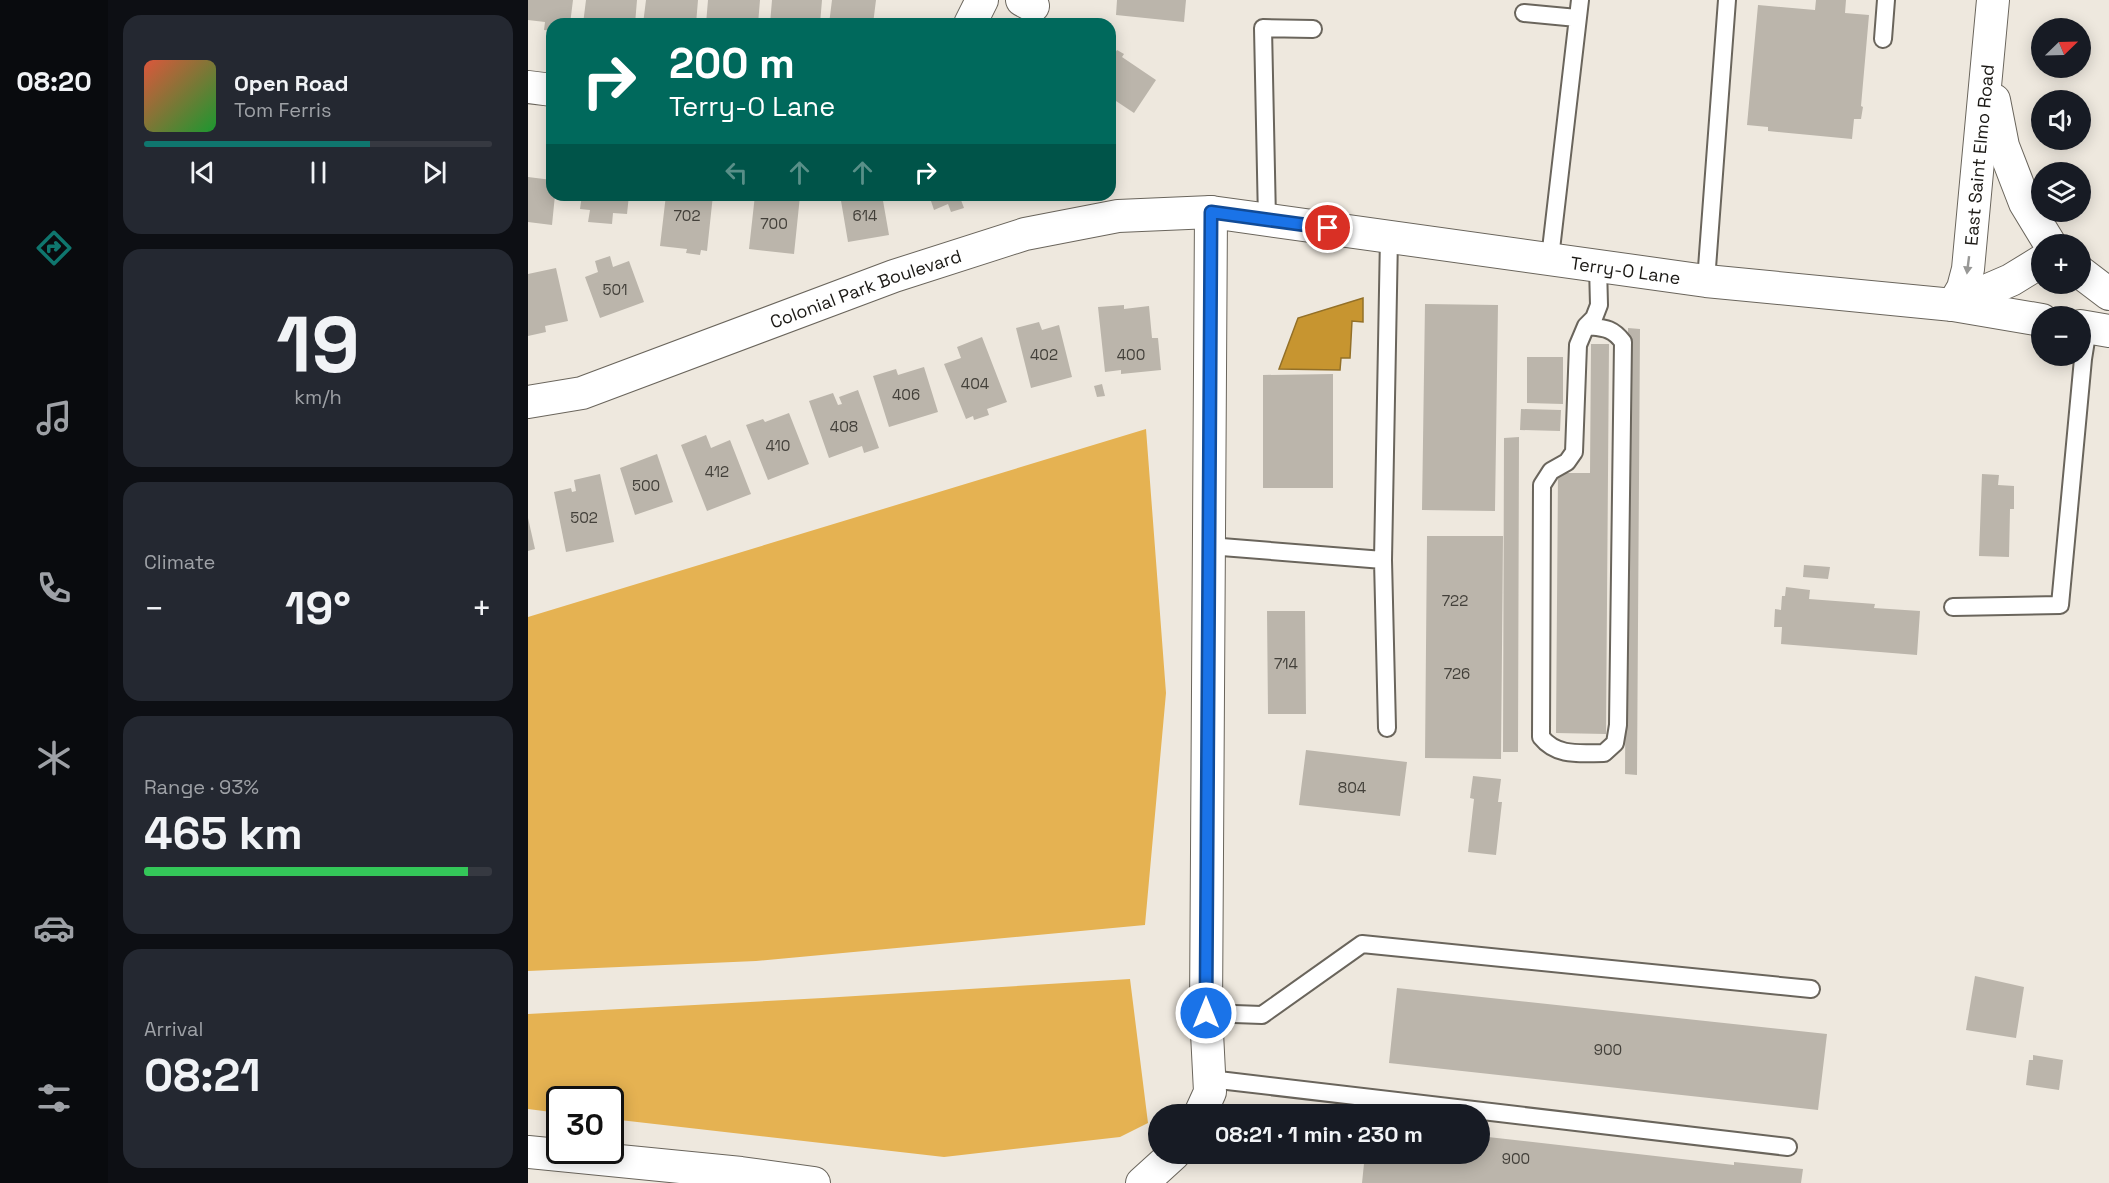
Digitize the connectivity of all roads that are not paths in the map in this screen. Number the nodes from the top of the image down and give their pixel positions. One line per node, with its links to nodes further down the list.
1 (982, 0): 7 (street)
2 (1580, 0): 8 (lane)
3 (1727, 0): 22 (lane)
4 (1886, 0): 10 (lane)
5 (1993, 0): 11 (street, East Saint Elmo Road)
6 (1524, 14): 8 (lane)
7 (973, 18)
8 (1578, 18): 18 (lane)
9 (1313, 29): 15 (lane)
10 (1883, 39)
11 (1987, 61): 16 (street); 24 (street, East Saint Elmo Road, one-way to 24)
12 (528, 87): 13 (street)
13 (546, 89)
14 (1211, 212): 15 (street, Terry-O Lane); 28 (street, Colonial Park Boulevard); 29 (street)
15 (1267, 220): 17 (street, Terry-O Lane)
16 (2044, 234)
17 (1389, 237): 18 (street, Terry-O Lane); 30 (lane)
18 (1550, 258): 19 (street, Terry-O Lane)
19 (1598, 266): 22 (street, Terry-O Lane); 26 (lane)
20 (2031, 268): 24 (street)
21 (2091, 280): 23 (street)
22 (1706, 281): 24 (street, Terry-O Lane)
23 (2109, 294)
24 (1953, 305): 25 (street, Terry-O Lane)
25 (2031, 318)
26 (1586, 326): 26 (lane)
27 (2092, 328): 31 (lane)
28 (528, 402)
29 (1209, 546): 30 (lane); 34 (street)
30 (1383, 560): 32 (lane)
31 (1953, 607)
32 (1387, 728)
33 (1811, 988): 34 (lane)
34 (1206, 1013): 35 (street)
35 (1210, 1079): 36 (street); 37 (lane)
36 (1205, 1104)
37 (1788, 1147)
38 (528, 1152): 40 (street)
39 (1163, 1164): 42 (street)
40 (740, 1178): 41 (street)
41 (814, 1183)
42 (1142, 1183)

